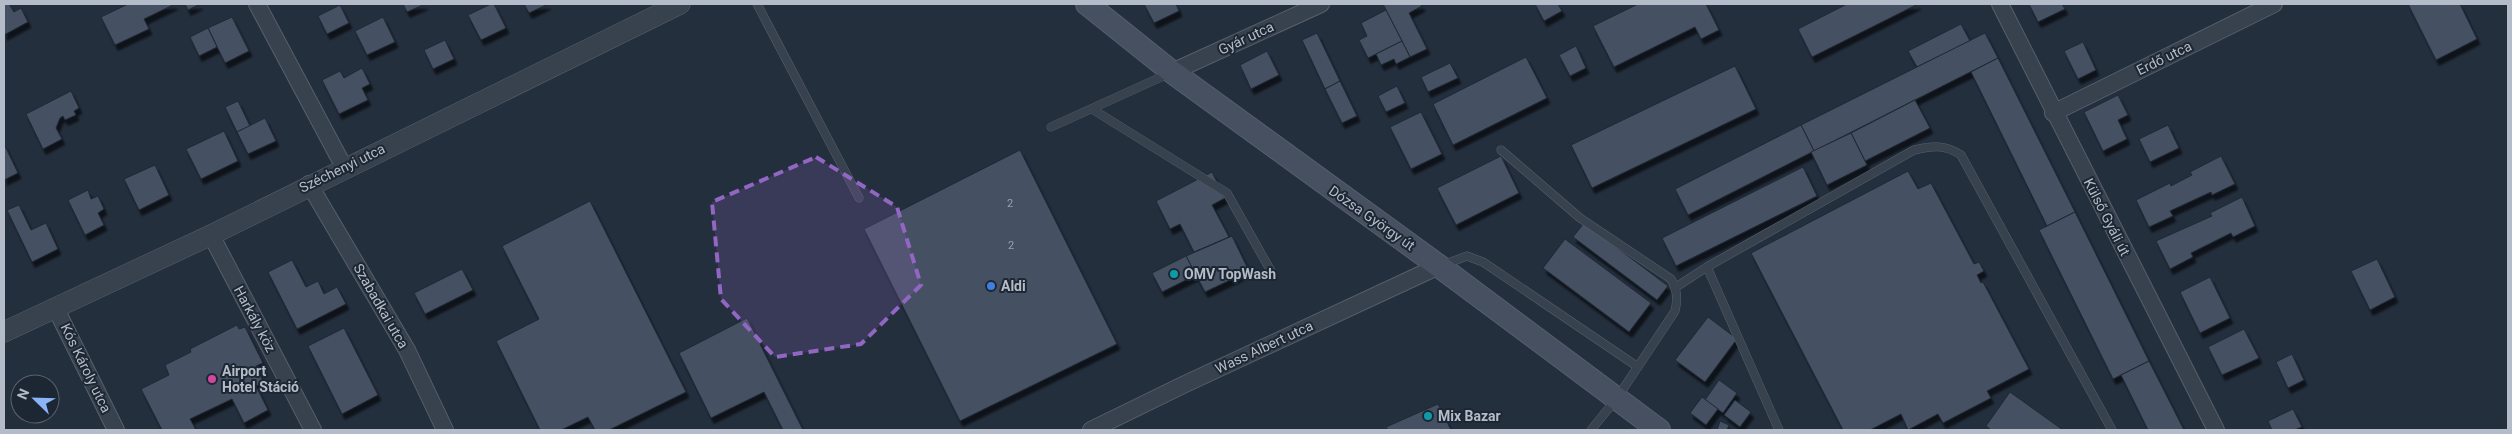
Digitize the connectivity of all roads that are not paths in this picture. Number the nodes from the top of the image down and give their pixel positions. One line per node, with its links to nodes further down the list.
1 (258, 4): 13 (street)
2 (680, 4): 13 (street, Széchenyi utca)
3 (757, 4): 15 (lane)
4 (1087, 4): 8 (main road, Dózsa György út)
5 (1320, 4): 8 (street, Gyár utca)
6 (2000, 4): 10 (street, Külső Gyáli út)
7 (2274, 4): 10 (street, Erdő utca)
8 (1172, 72): 9 (lane); 17 (main road, Dózsa György út)
9 (1092, 109): 11 (lane); 19 (lane)
10 (2053, 113): 33 (street, Külső Gyáli út)
11 (1051, 127)
12 (1501, 150): 20 (lane)
13 (344, 168): 14 (street, Széchenyi utca)
14 (310, 184): 16 (street, Széchenyi utca); 28 (street, Szabadkai utca)
15 (859, 198)
16 (211, 235): 21 (street, Széchenyi utca); 27 (street, Harkály köz)
17 (1439, 266): 23 (lane); 24 (main road, Dózsa György út); 25 (street, Wass Albert utca)
18 (1707, 267): 20 (lane); 31 (lane); 32 (lane)
19 (1272, 273)
20 (1676, 287): 23 (lane)
21 (55, 306): 22 (street, Széchenyi utca); 26 (street, Kós Károly utca)
22 (4, 332)
23 (1638, 367): 24 (lane)
24 (1617, 398): 29 (lane); 30 (main road, Dózsa György út)
25 (1097, 429)
26 (116, 430)
27 (313, 430)
28 (445, 430)
29 (1591, 430)
30 (1659, 430)
31 (1779, 430)
32 (2112, 430)
33 (2216, 430)

